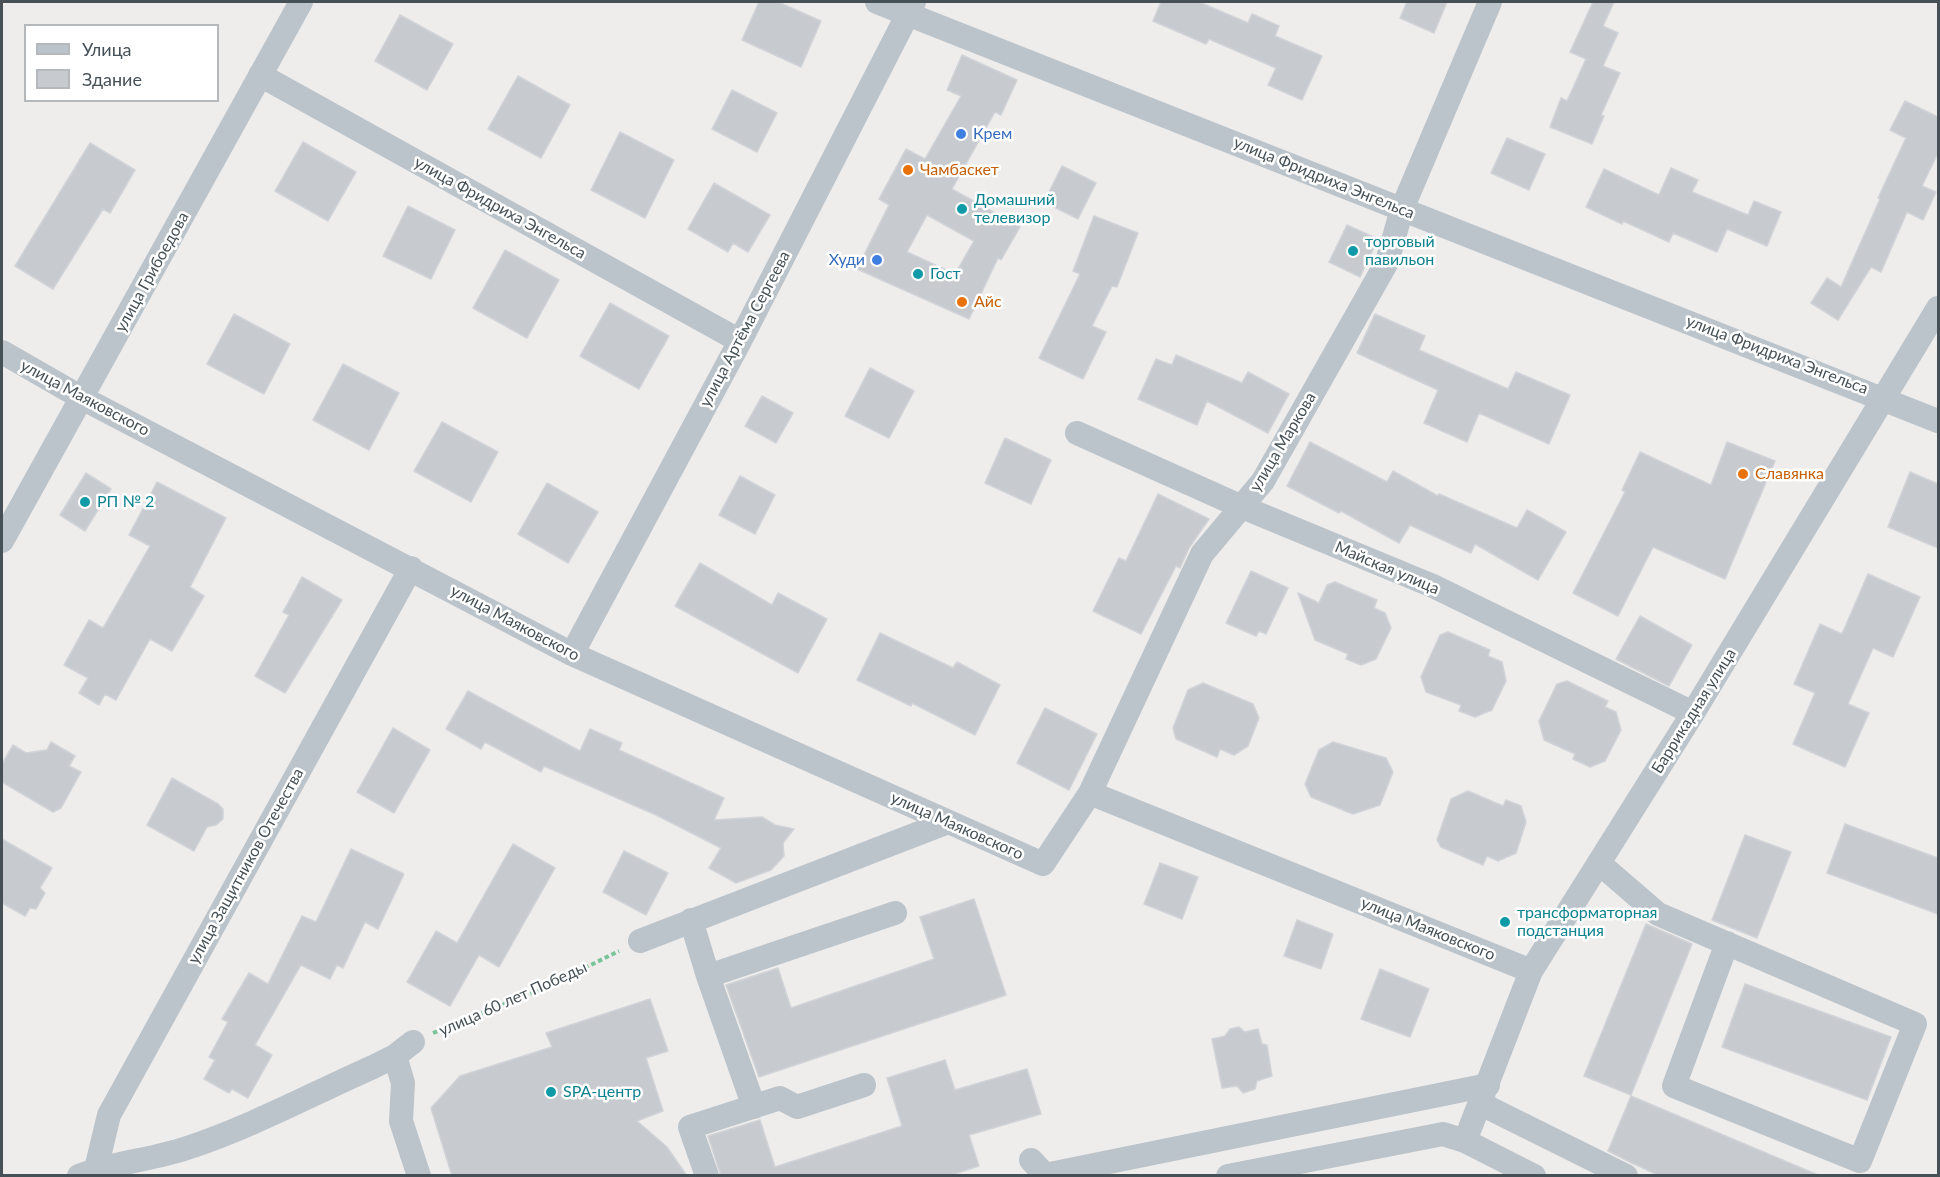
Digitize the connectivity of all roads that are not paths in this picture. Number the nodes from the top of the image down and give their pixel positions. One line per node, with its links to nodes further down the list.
1 (301, 2): 5 (street, улица Грибоедова)
2 (877, 2): 4 (street, улица Фридриха Энгельса)
3 (1490, 2): 6 (street, улица Маркова)
4 (911, 8): 6 (street, улица Фридриха Энгельса); 8 (street, улица Артёма Сергеева)
5 (260, 75): 8 (street, улица Фридриха Энгельса); 10 (street, улица Грибоедова)
6 (1402, 209): 11 (street, улица Фридриха Энгельса); 14 (street, улица Маркова)
7 (1938, 308): 11 (street, Баррикадная улица)
8 (740, 341): 17 (street, улица Артёма Сергеева)
9 (2, 352): 10 (street, улица Маяковского)
10 (82, 398): 15 (street, улица Грибоедова); 16 (street, улица Маяковского)
11 (1886, 398): 12 (street, улица Фридриха Энгельса); 18 (street, Баррикадная улица)
12 (1938, 421)
13 (1077, 433): 14 (street, Майская улица)
14 (1242, 507): 18 (street, Майская улица); 19 (street, улица Маркова)
15 (2, 541)
16 (411, 568): 17 (street, улица Маяковского); 34 (street, улица Защитников Отечества)
17 (572, 654): 20 (street, улица Маяковского)
18 (1693, 713): 22 (street, Баррикадная улица)
19 (1090, 793): 21 (street, улица Маркова); 27 (street, улица Маяковского)
20 (948, 822): 21 (street, улица Маяковского); 24 (street)
21 (1043, 864)
22 (1600, 864): 26 (street); 27 (street, Баррикадная улица)
23 (895, 913): 28 (street)
24 (691, 920): 25 (street); 28 (street)
25 (640, 941)
26 (1727, 943): 33 (street); 33 (street)
27 (1531, 970): 31 (street, Баррикадная улица)
28 (708, 976): 30 (street)
29 (864, 1085): 30 (street)
30 (754, 1107): 36 (street)
31 (1477, 1114): 32 (street); 37 (street); 38 (street); 39 (street)
32 (1031, 1160)
33 (1860, 1168)
34 (88, 1172): 35 (street)
35 (418, 1176)
36 (707, 1176)
37 (1228, 1176)
38 (1534, 1176)
39 (1626, 1176)

